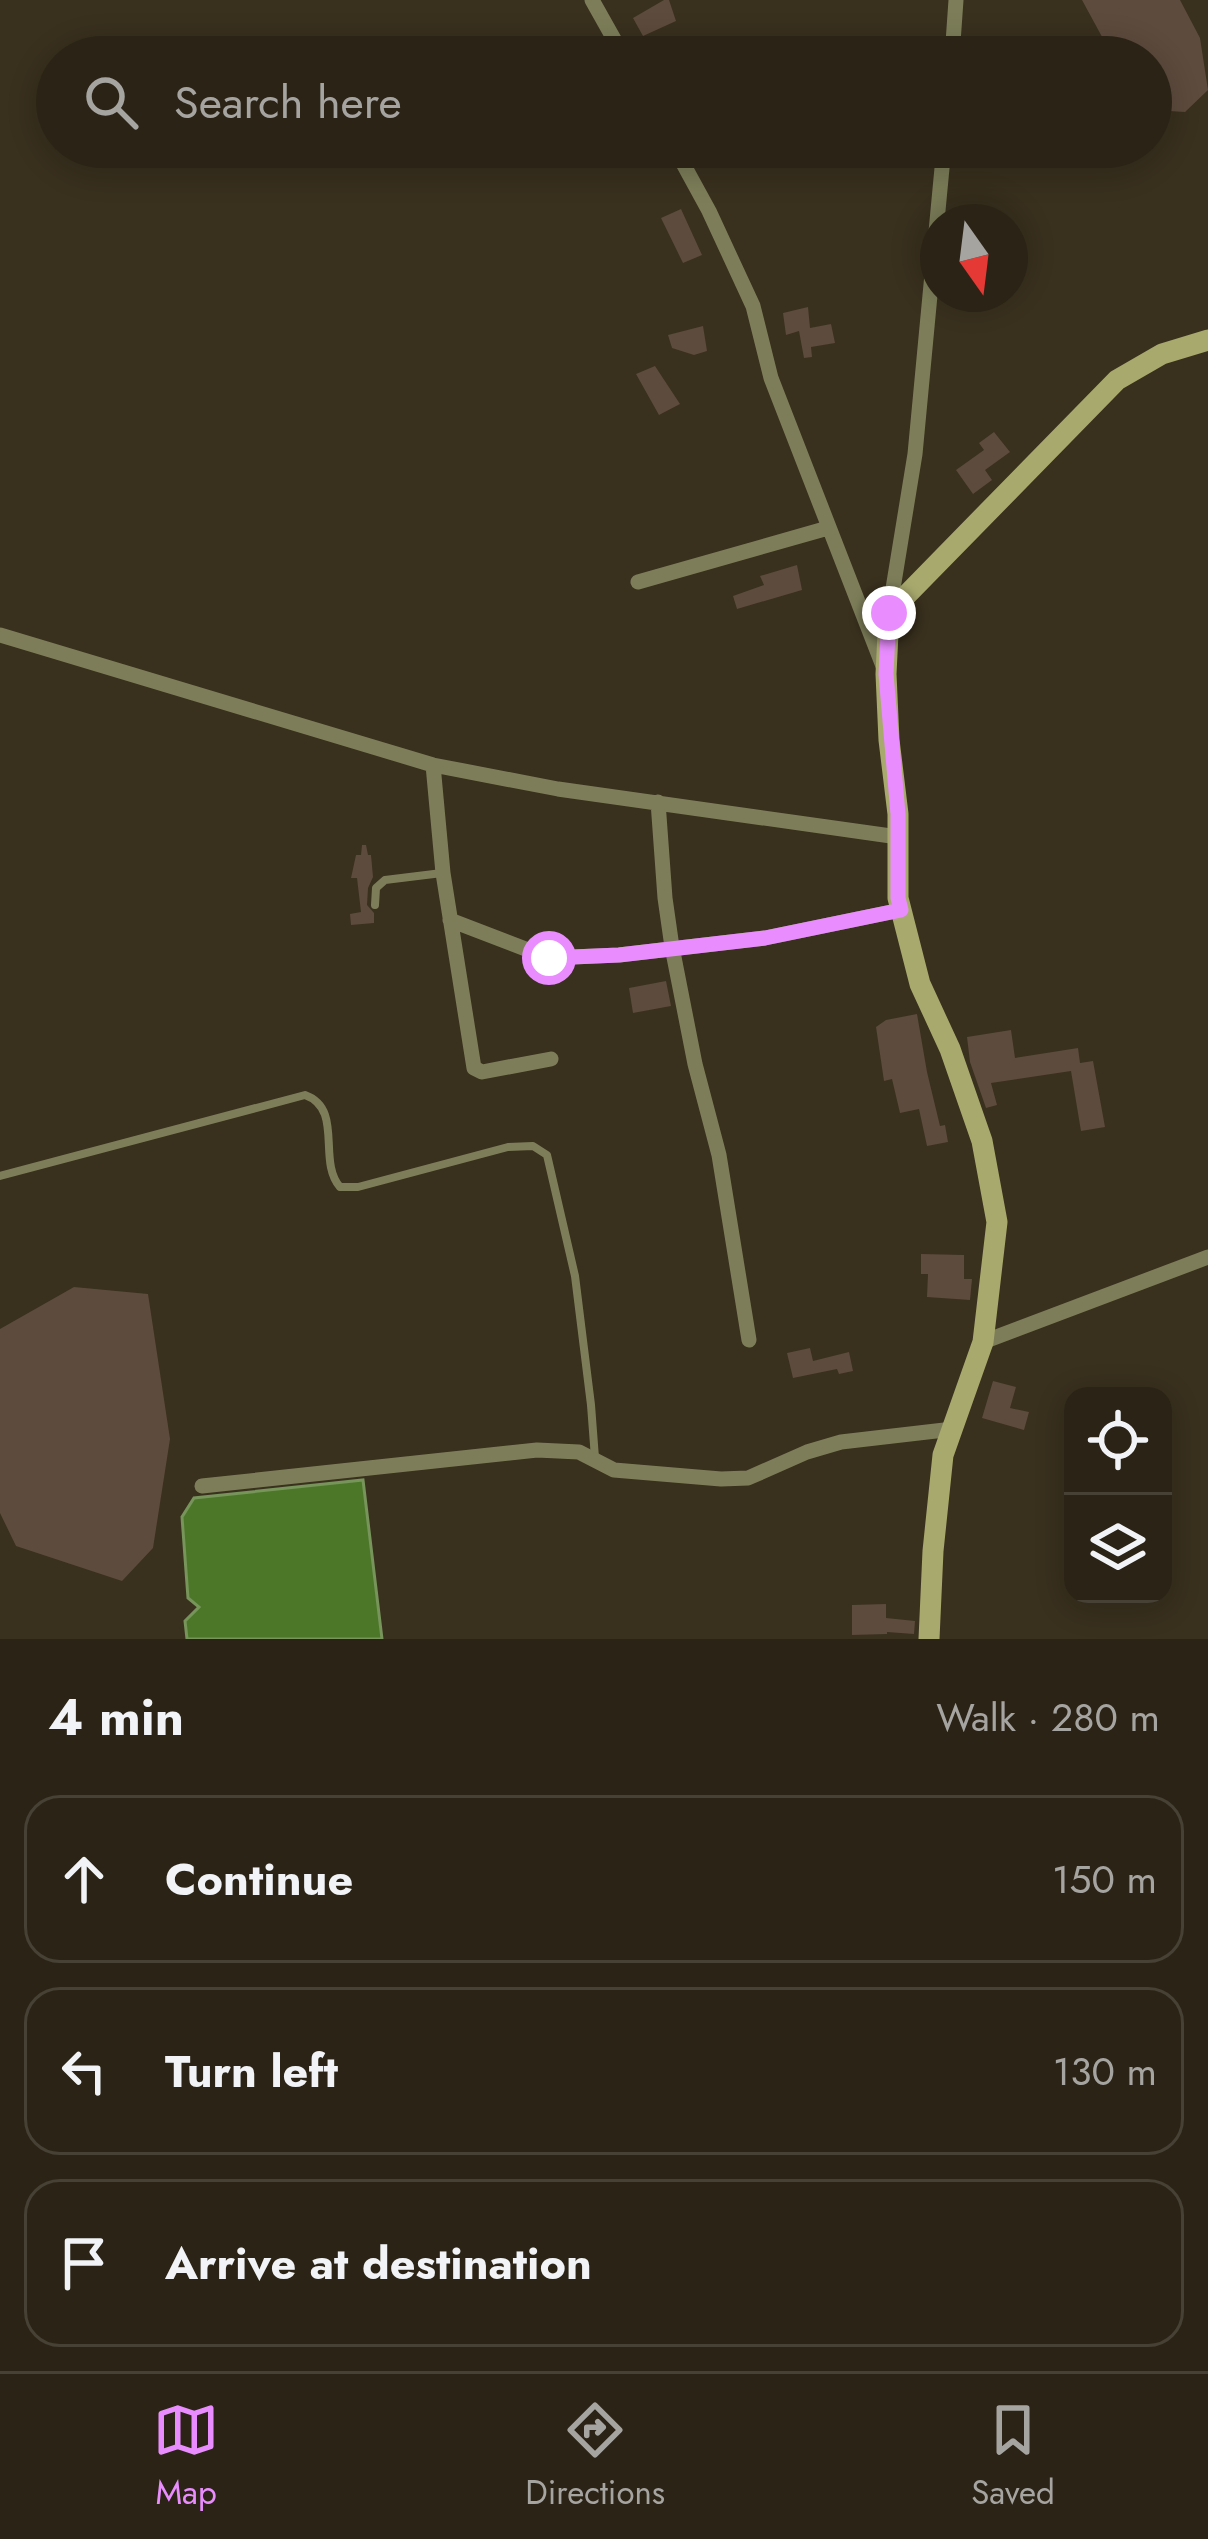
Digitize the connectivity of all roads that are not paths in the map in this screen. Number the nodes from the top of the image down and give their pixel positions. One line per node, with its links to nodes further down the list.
1 (592, 0): 3 (street)
2 (956, 0): 4 (street)
3 (612, 36)
4 (953, 36)
5 (685, 168): 8 (street)
6 (942, 168): 10 (street)
7 (1208, 340): 10 (street)
8 (828, 528): 9 (street); 12 (street)
9 (638, 582)
10 (889, 613): 12 (street)
11 (0, 635): 13 (street)
12 (886, 674): 15 (street)
13 (433, 765): 14 (street); 16 (street)
14 (658, 802): 15 (street); 20 (street)
15 (898, 837): 18 (street)
16 (443, 873): 17 (lane); 19 (street)
17 (375, 905)
18 (901, 910): 20 (street); 25 (street)
19 (450, 920): 20 (street); 21 (street)
20 (672, 947): 24 (street)
21 (550, 1059)
22 (0, 1176): 27 (lane)
23 (1208, 1257): 25 (street)
24 (749, 1340)
25 (983, 1342): 26 (street)
26 (953, 1429): 27 (street); 29 (street)
27 (595, 1458): 28 (street)
28 (202, 1486)
29 (929, 1639)

